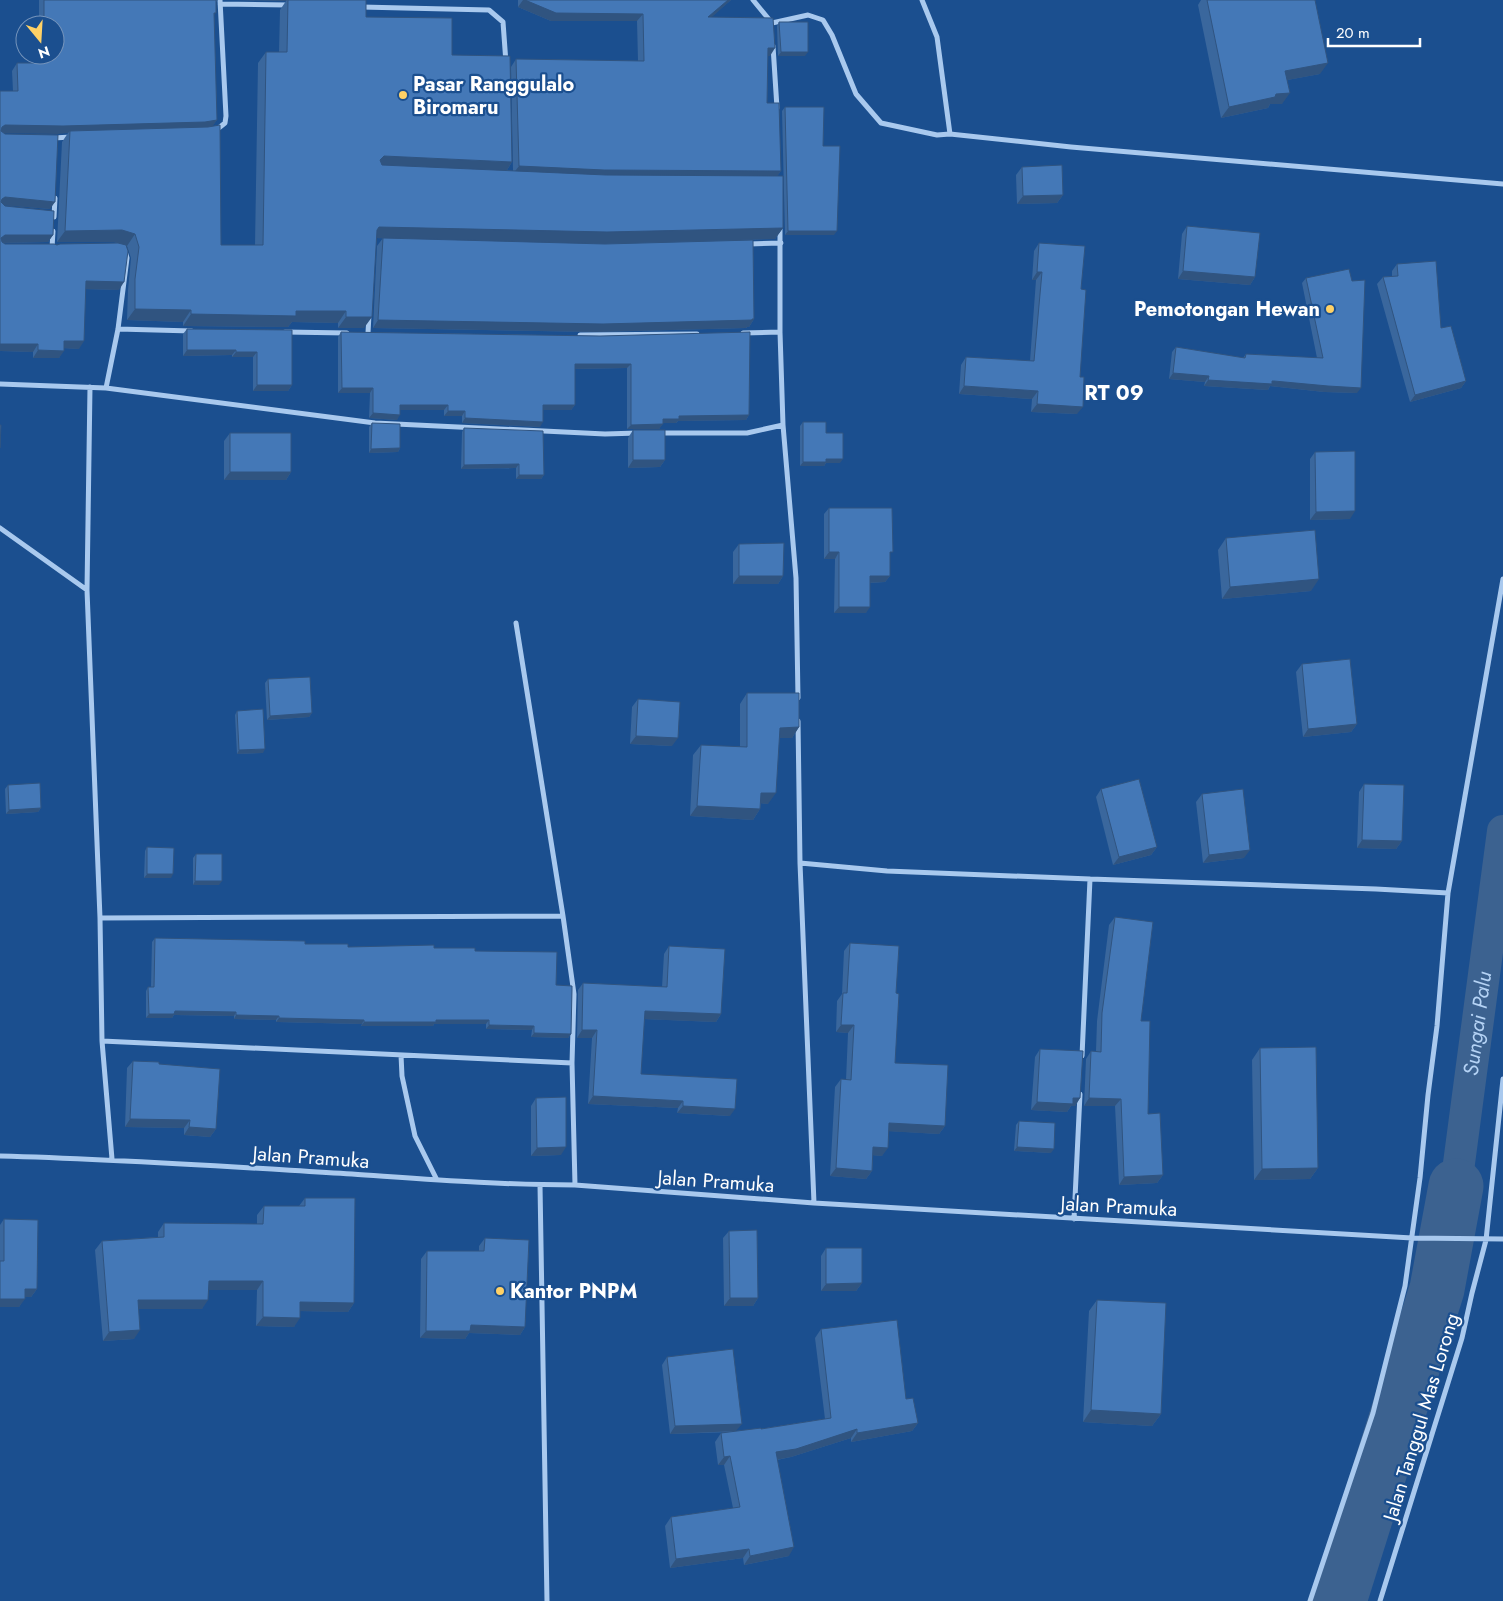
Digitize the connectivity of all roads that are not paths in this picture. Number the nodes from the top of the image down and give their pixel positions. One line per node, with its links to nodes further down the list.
1 (753, 0): 6 (street)
2 (922, 0): 12 (street)
3 (220, 2): 4 (street); 11 (street)
4 (298, 6)
5 (355, 7): 9 (street)
6 (772, 23): 7 (street); 12 (street)
7 (772, 33)
8 (773, 42): 10 (street)
9 (506, 66)
10 (778, 119)
11 (210, 133)
12 (950, 134): 17 (street)
13 (77, 137): 15 (street)
14 (48, 138): 15 (street)
15 (58, 138): 16 (street)
16 (57, 148)
17 (1503, 184)
18 (55, 187): 20 (street)
19 (45, 213): 20 (street)
20 (54, 214): 27 (street)
21 (780, 217): 22 (street)
22 (780, 243): 23 (street); 32 (street)
23 (742, 244)
24 (61, 247): 27 (street)
25 (121, 247): 29 (street)
26 (43, 248): 27 (street)
27 (52, 248)
28 (370, 306): 33 (street)
29 (118, 329): 30 (street); 40 (street)
30 (202, 331)
31 (280, 332): 33 (street)
32 (780, 332): 36 (street); 41 (street)
33 (368, 333): 34 (street)
34 (378, 333)
35 (703, 333): 37 (street)
36 (741, 333)
37 (577, 335)
38 (0, 384): 39 (street)
39 (90, 387): 40 (street); 46 (street)
40 (106, 388): 42 (street)
41 (783, 425): 43 (street); 48 (street)
42 (643, 433)
43 (653, 433)
44 (0, 528): 46 (street)
45 (1503, 578): 52 (street)
46 (87, 590): 54 (street)
47 (516, 623): 53 (street)
48 (798, 705)
49 (798, 715): 50 (street)
50 (800, 863): 51 (street); 66 (street)
51 (1090, 879): 52 (street); 57 (street)
52 (1448, 893): 68 (street)
53 (563, 916): 54 (street); 58 (street)
54 (100, 918): 55 (street)
55 (102, 1041): 56 (street); 62 (street)
56 (401, 1055): 58 (street); 63 (street)
57 (1082, 1059)
58 (572, 1063): 65 (street)
59 (1503, 1079): 70 (street, Jalan Tanggul Mas Lorong)
60 (1080, 1089): 67 (street)
61 (0, 1156): 62 (street, Jalan Pramuka)
62 (112, 1159): 63 (street, Jalan Pramuka)
63 (437, 1180): 64 (street, Jalan Pramuka)
64 (540, 1185): 65 (street, Jalan Pramuka); 71 (street)
65 (575, 1185): 66 (street, Jalan Pramuka)
66 (814, 1203): 67 (street, Jalan Pramuka)
67 (1074, 1219): 68 (street, Jalan Pramuka)
68 (1412, 1238): 70 (street, Jalan Pramuka); 72 (street)
69 (1503, 1239): 70 (street)
70 (1486, 1240): 73 (street, Jalan Tanggul Mas Lorong)
71 (547, 1601)
72 (1310, 1601)
73 (1380, 1601)

